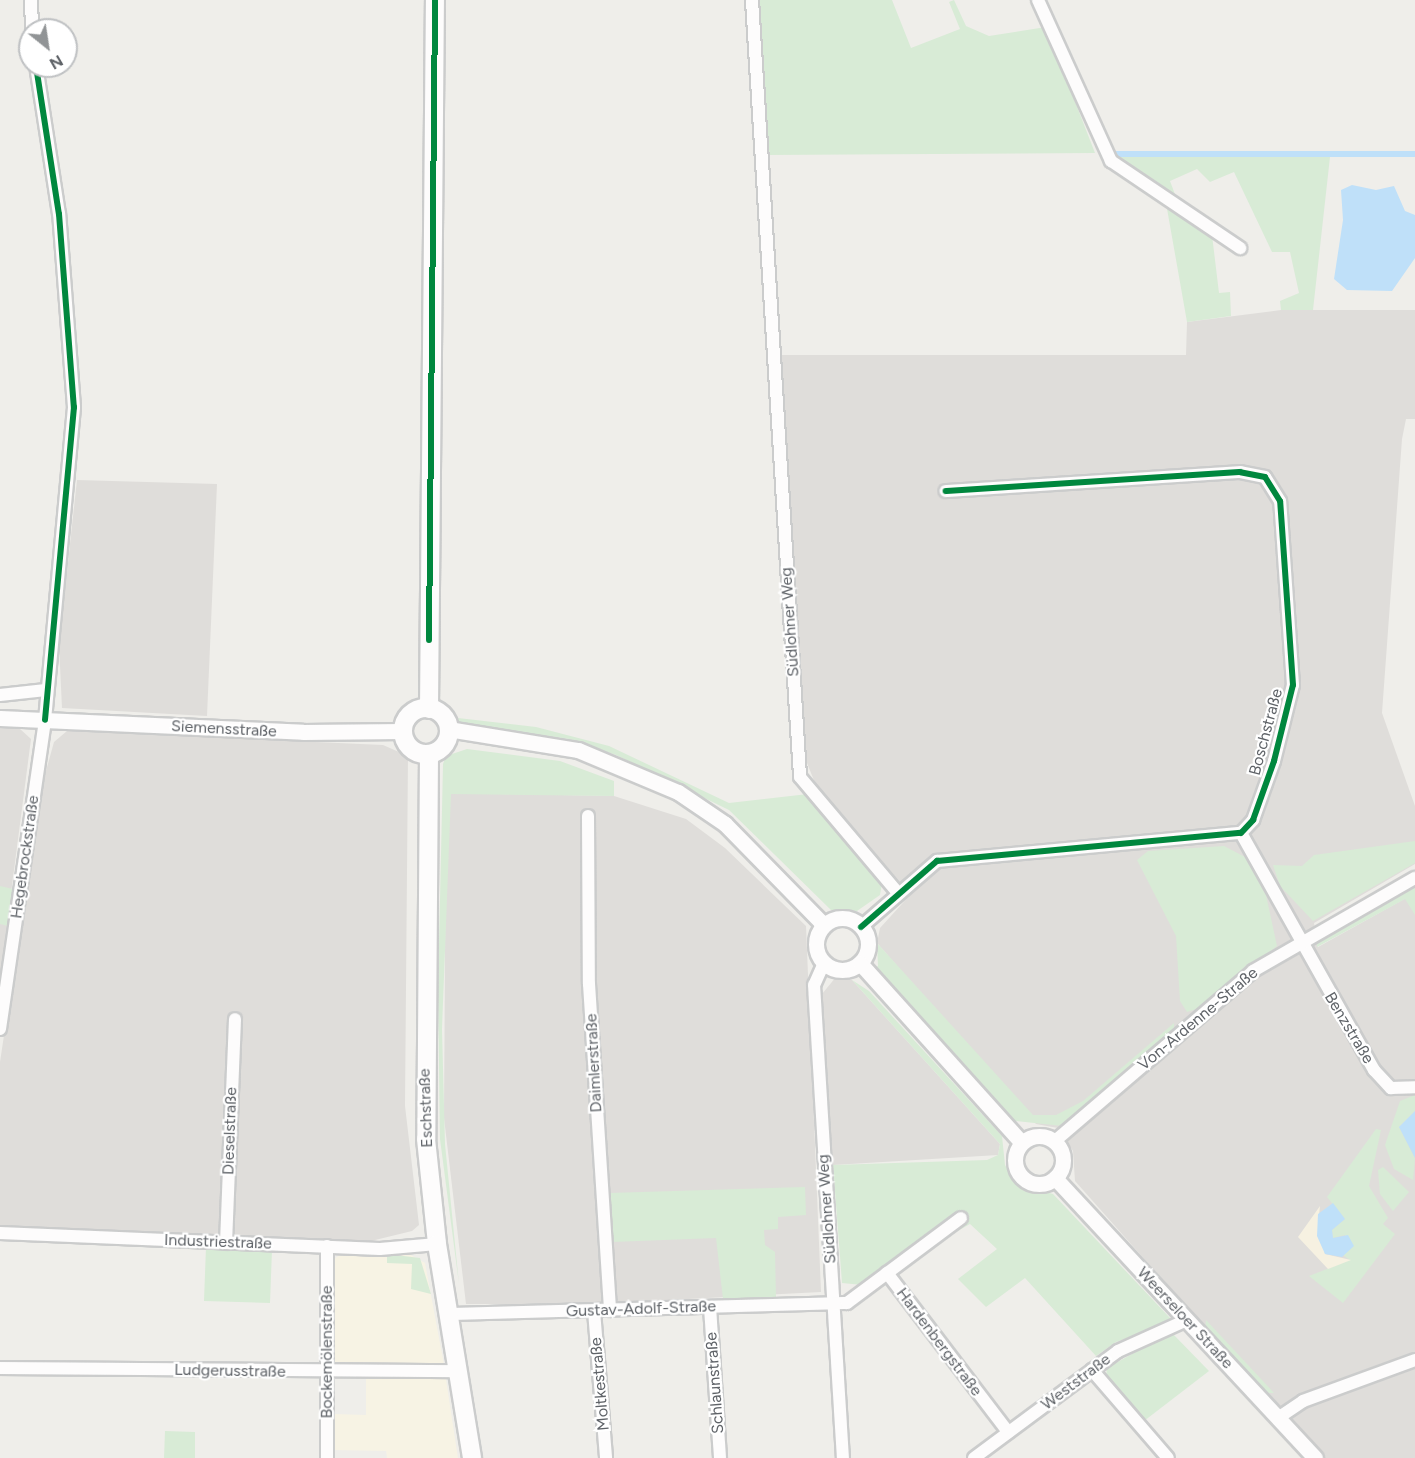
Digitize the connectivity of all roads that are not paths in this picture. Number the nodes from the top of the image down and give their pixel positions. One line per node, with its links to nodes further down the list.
1 (31, 0): 5 (street)
2 (435, 0): 11 (main road)
3 (752, 0): 20 (street, Südlohner Weg)
4 (1038, 0): 7 (street)
5 (32, 18)
6 (38, 78): 9 (street, Hegebrockstraße)
7 (1240, 248)
8 (946, 491): 18 (street, Boschstraße)
9 (46, 690): 10 (street); 13 (street, Hegebrockstraße)
10 (0, 695)
11 (429, 709): 14 (main road); 15 (main road)
12 (0, 718): 13 (street, Siemensstraße)
13 (45, 720): 15 (street, Siemensstraße); 27 (street, Hegebrockstraße)
14 (448, 729): 16 (main road); 21 (street)
15 (403, 731): 16 (main road)
16 (429, 754): 35 (main road, Eschstraße)
17 (588, 816): 40 (street, Daimlerstraße)
18 (1241, 833): 20 (street); 23 (street)
19 (1415, 878): 23 (street, Von-Ardenne-Straße)
20 (898, 893): 22 (street)
21 (824, 925): 22 (street); 24 (street)
22 (861, 927): 25 (street)
23 (1299, 943): 28 (street, Benzstraße); 29 (street, Von-Ardenne-Straße)
24 (824, 963): 25 (street); 38 (street, Südlohner Weg)
25 (860, 963): 30 (street)
26 (235, 1019): 34 (street, Dieselstraße)
27 (0, 1029)
28 (1415, 1087)
29 (1054, 1141): 30 (street); 31 (street)
30 (1021, 1142): 31 (street)
31 (1055, 1178): 43 (street, Weerseloer Straße)
32 (961, 1218): 37 (street)
33 (0, 1233): 34 (street, Industriestraße)
34 (226, 1243): 36 (street, Industriestraße)
35 (437, 1244): 36 (street, Industriestraße); 42 (main road, Eschstraße)
36 (327, 1246): 48 (street, Bockemölenstraße)
37 (887, 1274): 38 (street, Hardenbergstraße); 50 (street, Hardenbergstraße)
38 (833, 1304): 39 (street, Gustav-Adolf-Straße); 55 (street, Südlohner Weg)
39 (710, 1308): 40 (street, Gustav-Adolf-Straße); 54 (street, Schlaunstraße)
40 (610, 1310): 41 (street, Gustav-Adolf-Straße)
41 (594, 1311): 42 (street, Gustav-Adolf-Straße); 53 (street, Moltkestraße)
42 (449, 1314): 47 (main road, Eschstraße)
43 (1187, 1320): 46 (street, Weststraße); 49 (street, Weerseloer Straße)
44 (1415, 1360): 49 (street)
45 (0, 1368): 48 (street, Ludgerusstraße)
46 (1092, 1370): 50 (street, Weststraße); 57 (street)
47 (459, 1371): 48 (street, Ludgerusstraße); 52 (main road, Eschstraße)
48 (326, 1373): 51 (street, Bockemölenstraße)
49 (1278, 1418): 58 (street, Weerseloer Straße)
50 (1008, 1432): 56 (street, Weststraße)
51 (327, 1458)
52 (472, 1458)
53 (606, 1458)
54 (720, 1458)
55 (843, 1458)
56 (974, 1458)
57 (1168, 1458)
58 (1315, 1458)

